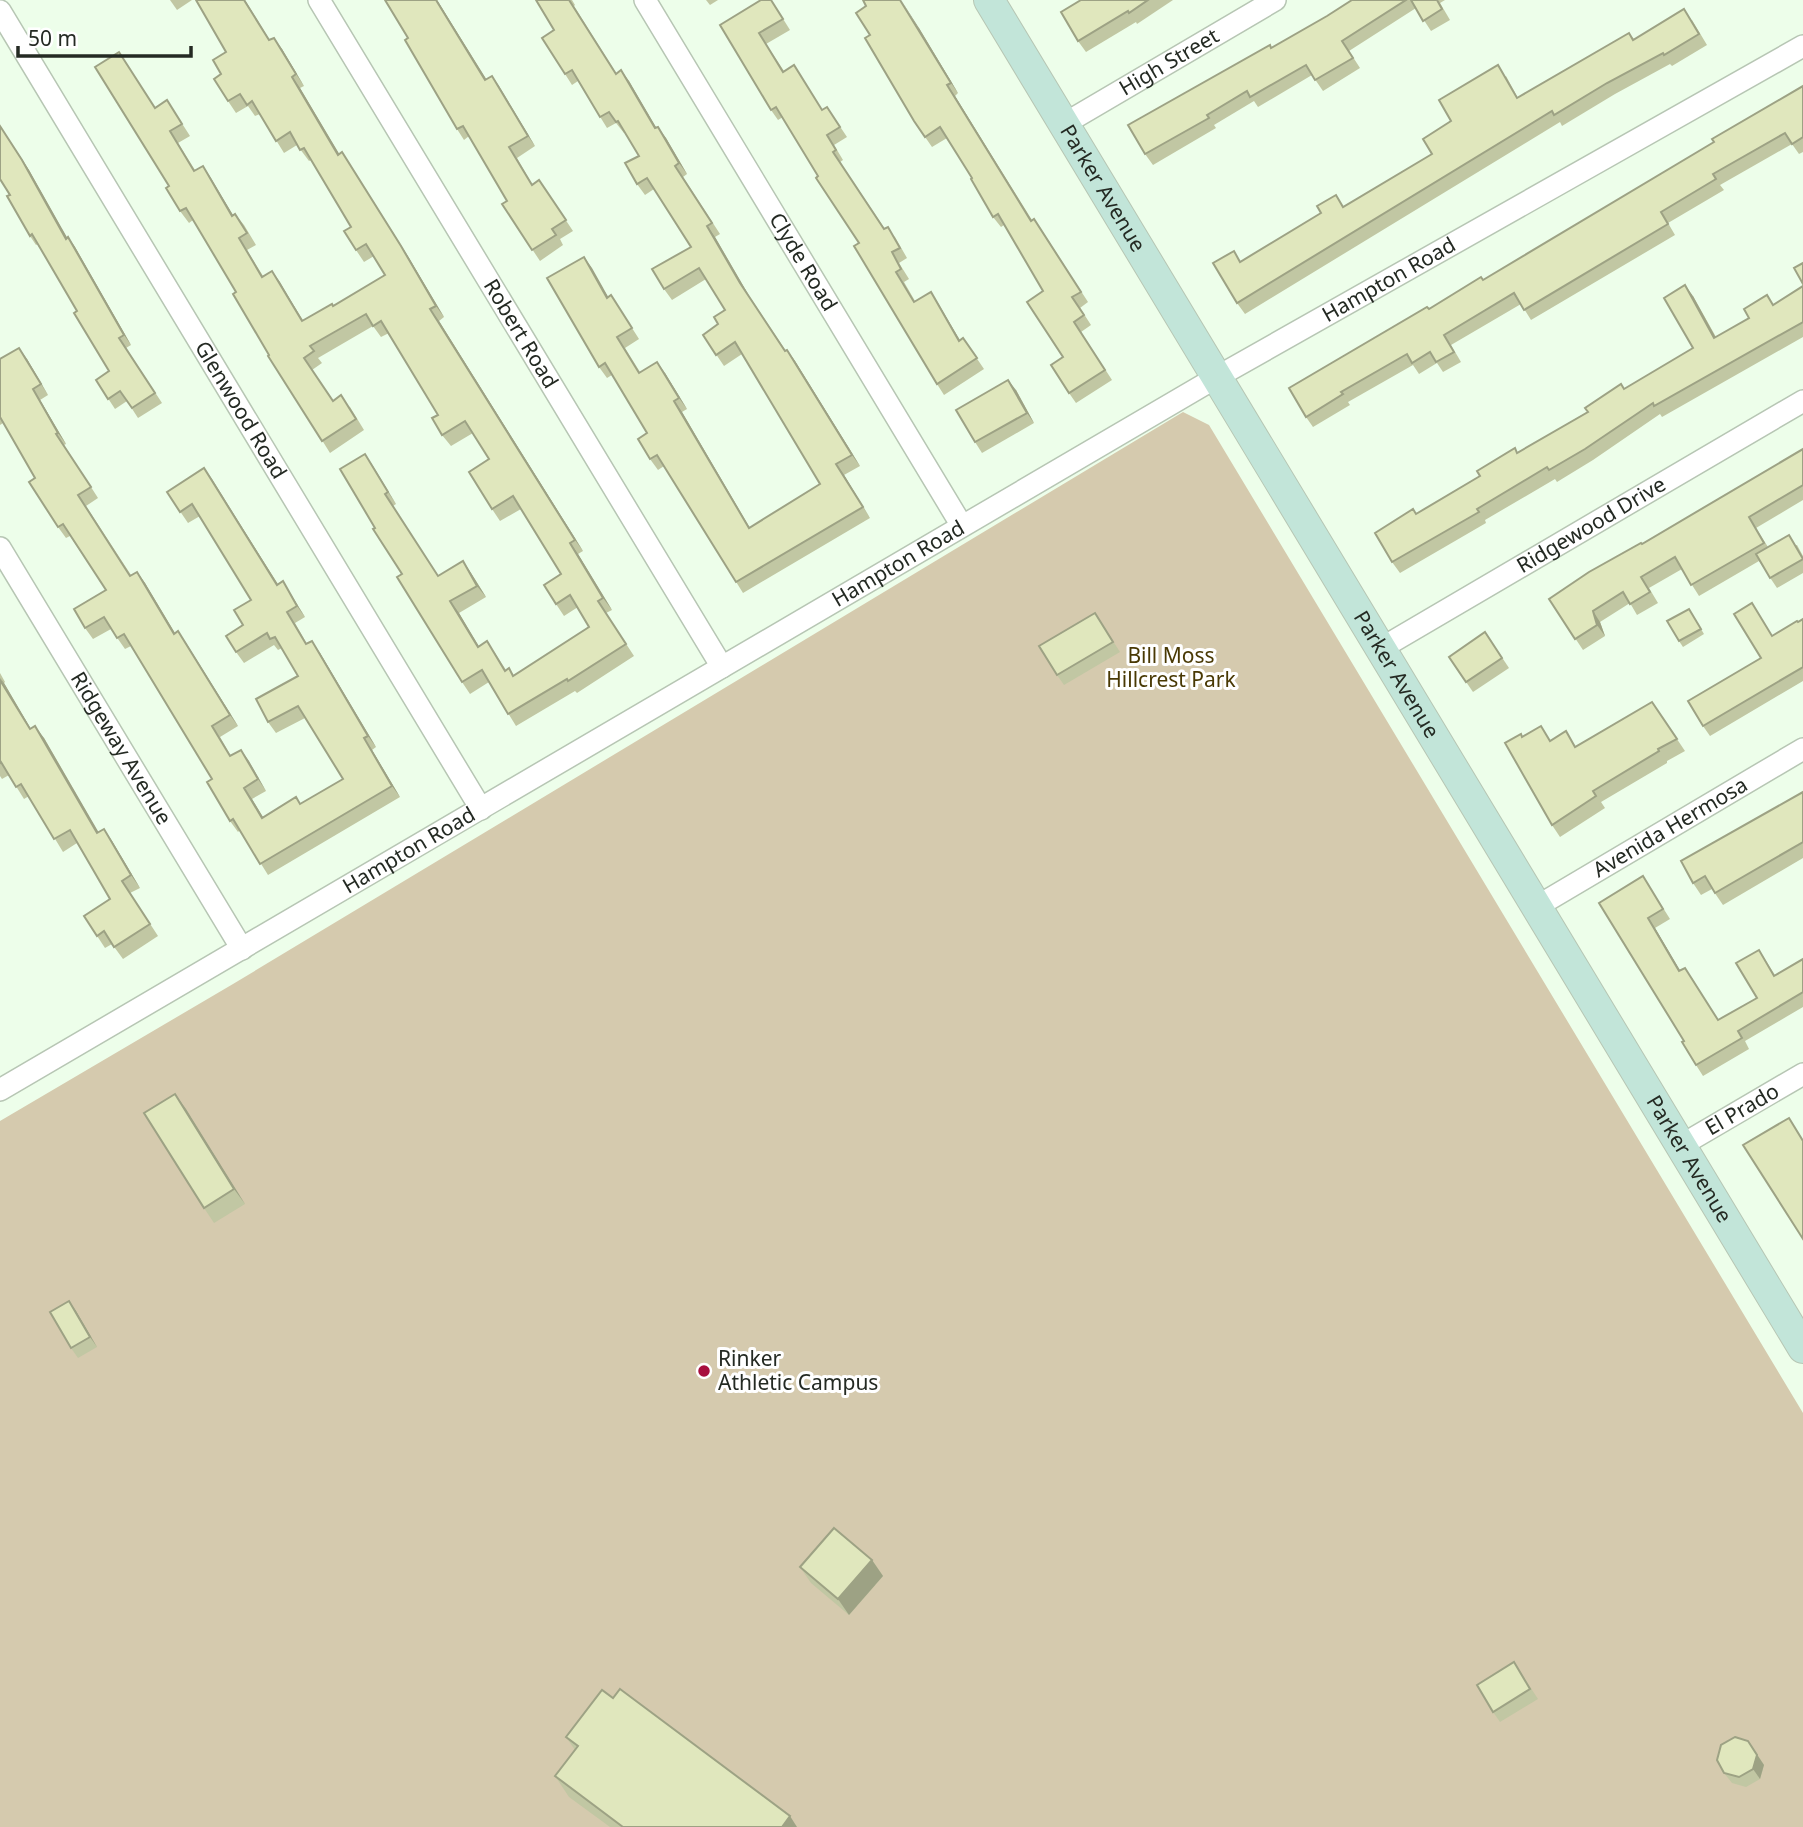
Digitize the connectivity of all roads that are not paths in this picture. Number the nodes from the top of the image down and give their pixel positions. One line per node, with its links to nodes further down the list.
1 (16, 0): 6 (street)
2 (319, 0): 14 (street, Robert Road)
3 (645, 0): 11 (street, Clyde Road)
4 (989, 0): 8 (street, Parker Avenue)
5 (1276, 0): 8 (street, High Street)
6 (0, 10): 16 (street, Glenwood Road)
7 (1803, 46): 9 (street, Hampton Road)
8 (1064, 124): 9 (street, Parker Avenue)
9 (1217, 377): 11 (street, Hampton Road); 13 (street, Parker Avenue)
10 (1803, 401): 13 (street, Ridgewood Drive)
11 (962, 526): 14 (street, Hampton Road)
12 (0, 548): 18 (street, Ridgeway Avenue)
13 (1380, 649): 17 (street, Parker Avenue)
14 (722, 667): 16 (street, Hampton Road)
15 (1803, 749): 17 (street, Avenida Hermosa)
16 (481, 808): 18 (street, Hampton Road)
17 (1536, 907): 21 (street, Parker Avenue)
18 (242, 949): 20 (street, Hampton Road)
19 (1803, 1074): 21 (street, El Prado)
20 (0, 1090)
21 (1680, 1146): 22 (street, Parker Avenue)
22 (1803, 1348)

